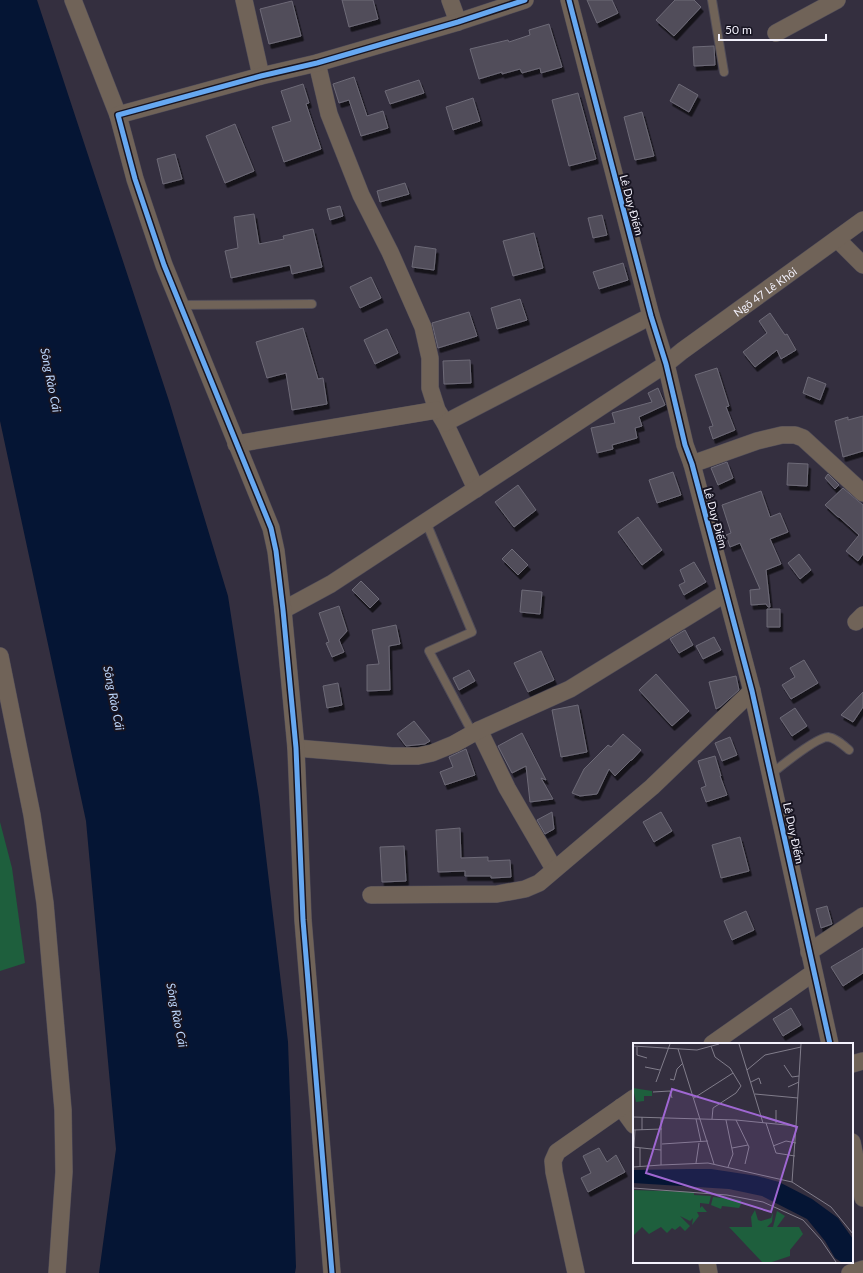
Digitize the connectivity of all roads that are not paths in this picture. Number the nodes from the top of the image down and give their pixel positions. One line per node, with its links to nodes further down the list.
1 (73, 0): 13 (street)
2 (244, 0): 12 (street)
3 (450, 0): 8 (street)
4 (525, 0): 8 (street)
5 (569, 0): 19 (street, Lê Duy Điếm)
6 (712, 0): 11 (lane)
7 (838, 0): 9 (street)
8 (458, 22): 10 (street)
9 (776, 33)
10 (317, 63): 12 (street); 21 (street)
11 (724, 72)
12 (261, 76): 13 (street)
13 (118, 115): 18 (street)
14 (863, 220): 15 (street, Ngõ 47 Lê Khôi)
15 (837, 239): 16 (street); 20 (street, Ngõ 47 Lê Khôi)
16 (863, 265)
17 (312, 304): 18 (lane)
18 (180, 305): 22 (street)
19 (651, 316): 20 (street, Lê Duy Điếm); 21 (street)
20 (666, 364): 23 (street, Lê Duy Điếm); 24 (street, Ngõ 47 Lê Khôi)
21 (441, 416): 22 (street); 24 (street)
22 (236, 444): 28 (street)
23 (692, 464): 25 (street); 27 (street, Lê Duy Điếm)
24 (476, 489): 26 (street, Ngõ 47 Lê Khôi)
25 (863, 492)
26 (426, 522): 28 (street, Ngõ 47 Lê Khôi); 31 (lane)
27 (726, 593): 30 (street, Lê Duy Điếm); 31 (street)
28 (283, 610): 32 (street)
29 (0, 656): 50 (street)
30 (752, 691): 34 (street, Lê Duy Điếm); 35 (street)
31 (476, 732): 32 (street); 35 (street)
32 (296, 748): 51 (street)
33 (849, 750): 34 (lane)
34 (771, 774): 38 (street, Lê Duy Điếm)
35 (554, 869): 36 (street)
36 (371, 895)
37 (863, 916): 38 (street)
38 (809, 952): 39 (street, Lê Duy Điếm)
39 (813, 973): 40 (street); 41 (street, Lê Duy Điếm)
40 (713, 1043)
41 (830, 1043)
42 (863, 1061): 43 (street)
43 (853, 1064)
44 (628, 1103): 45 (street); 52 (street)
45 (633, 1121)
46 (853, 1147): 47 (street)
47 (863, 1198)
48 (707, 1263): 53 (street)
49 (863, 1269): 54 (street)
50 (57, 1273)
51 (332, 1273)
52 (576, 1273)
53 (709, 1273)
54 (850, 1273)

